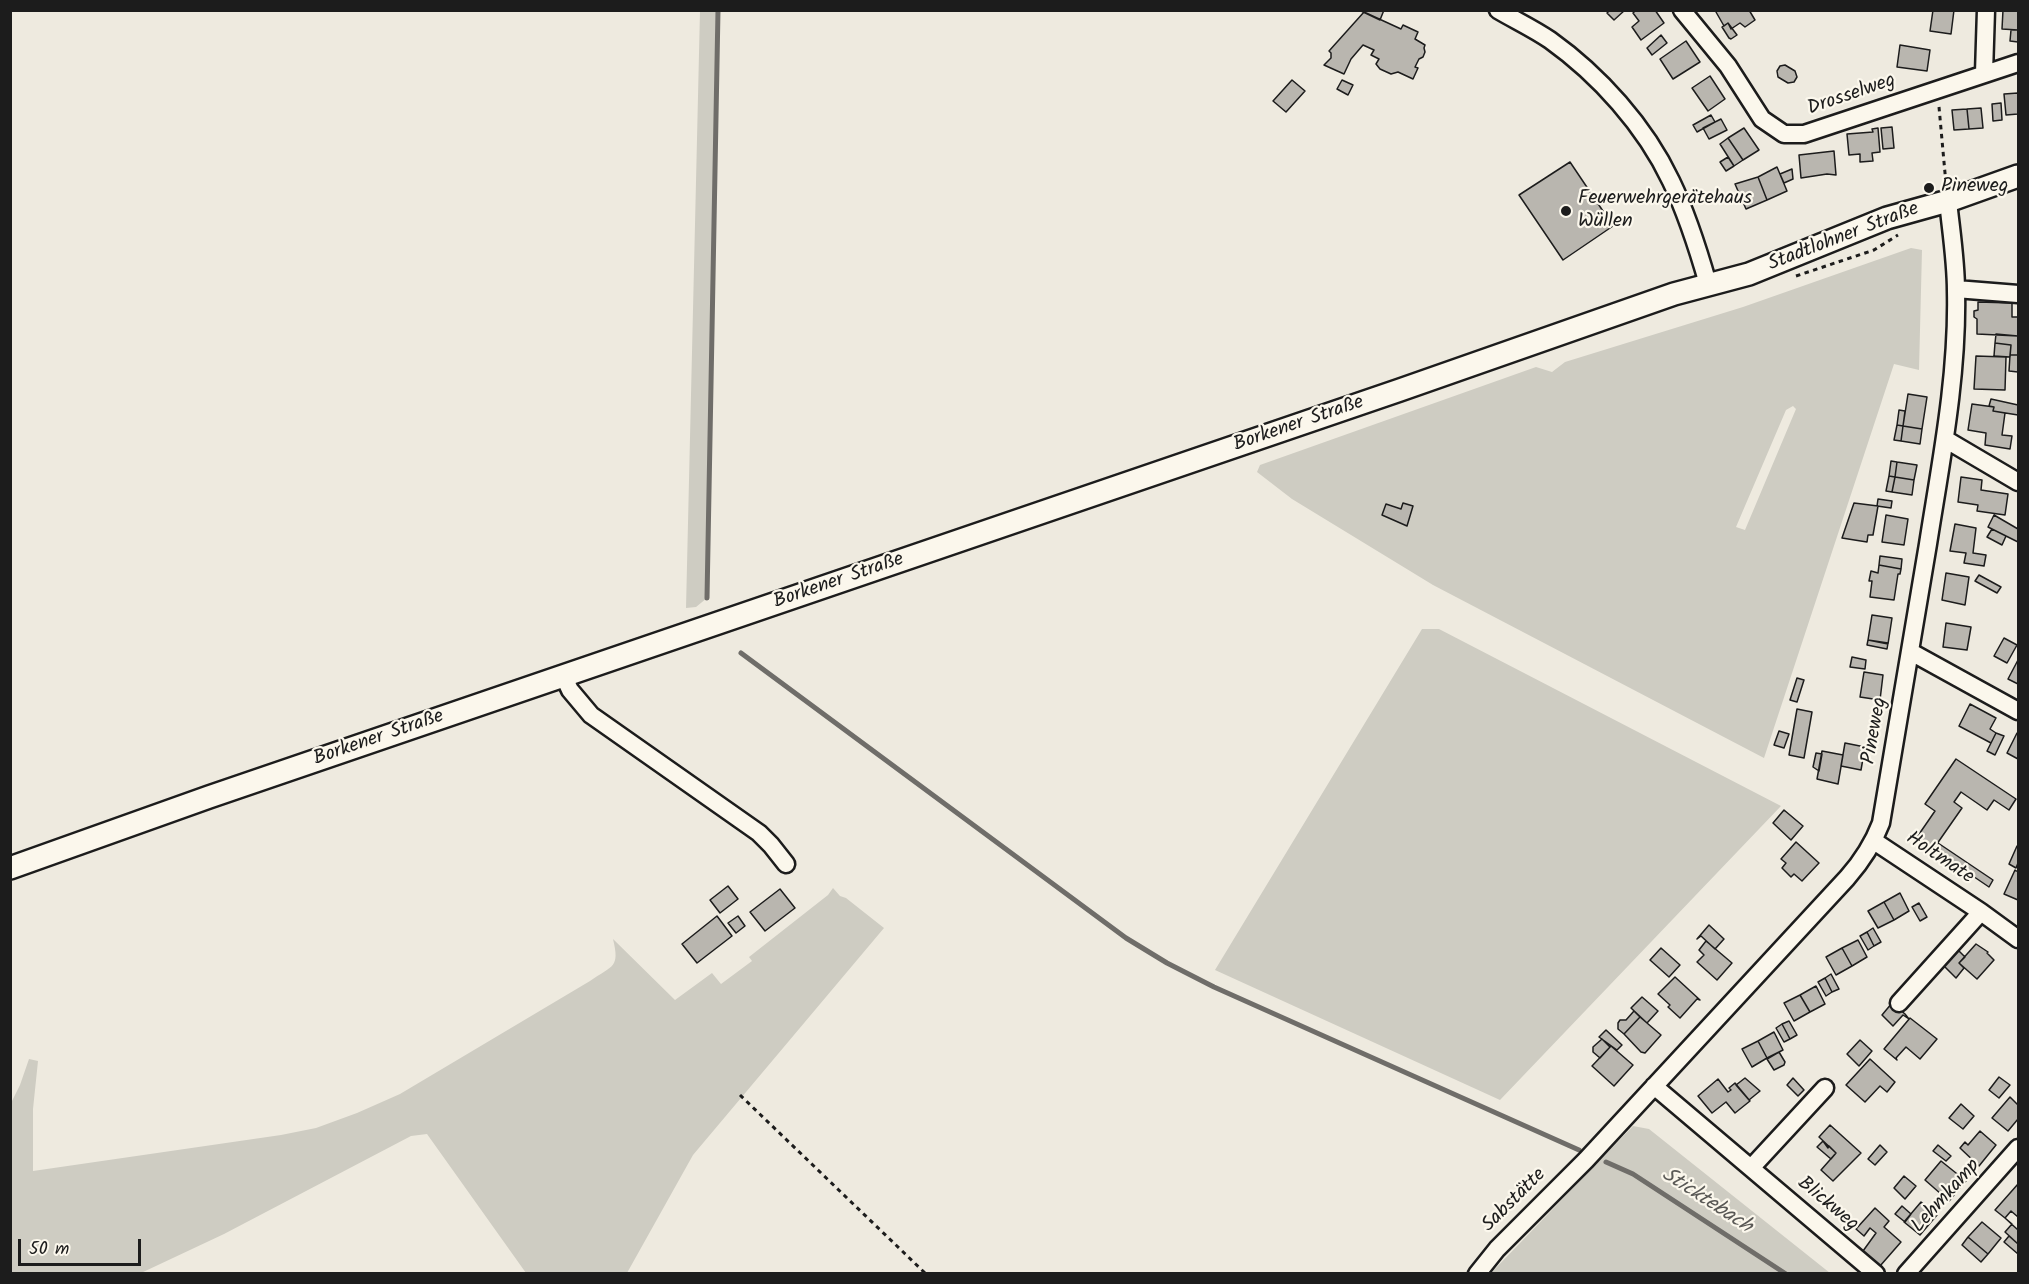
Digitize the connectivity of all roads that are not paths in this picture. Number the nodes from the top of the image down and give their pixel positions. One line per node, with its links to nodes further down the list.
1 (1498, 10): 4 (street)
2 (1682, 10): 6 (street, Drosselweg)
3 (1986, 10): 6 (street)
4 (1530, 18): 9 (street)
5 (2019, 63): 6 (street, Drosselweg)
6 (1984, 73)
7 (2019, 176): 8 (main road, Stadtlohner Straße)
8 (1948, 201): 9 (main road, Stadtlohner Straße); 10 (street, Pineweg)
9 (1708, 284): 12 (main road, Stadtlohner Straße)
10 (1956, 289): 11 (street); 13 (street, Pineweg)
11 (2019, 294)
12 (1668, 296): 16 (main road, Borkener Straße)
13 (1944, 439): 14 (street); 15 (street, Pineweg)
14 (2019, 482)
15 (1911, 652): 17 (street); 18 (street, Pineweg)
16 (564, 677): 19 (street); 20 (main road, Borkener Straße)
17 (2019, 711)
18 (1874, 841): 21 (street, Holtmate); 24 (street, Pineweg)
19 (786, 864)
20 (10, 868)
21 (1981, 912): 22 (street, Holtmate); 23 (street, Holtmate)
22 (2019, 939)
23 (1899, 1003)
24 (1654, 1086): 27 (street, Pineweg); 28 (street, Blickweg)
25 (1825, 1088): 28 (street)
26 (2017, 1154): 31 (street, Lehmkamp)
27 (1586, 1160): 29 (street, Sabstätte)
28 (1751, 1168): 30 (street, Blickweg)
29 (1477, 1274)
30 (1876, 1274)
31 (1906, 1274)

